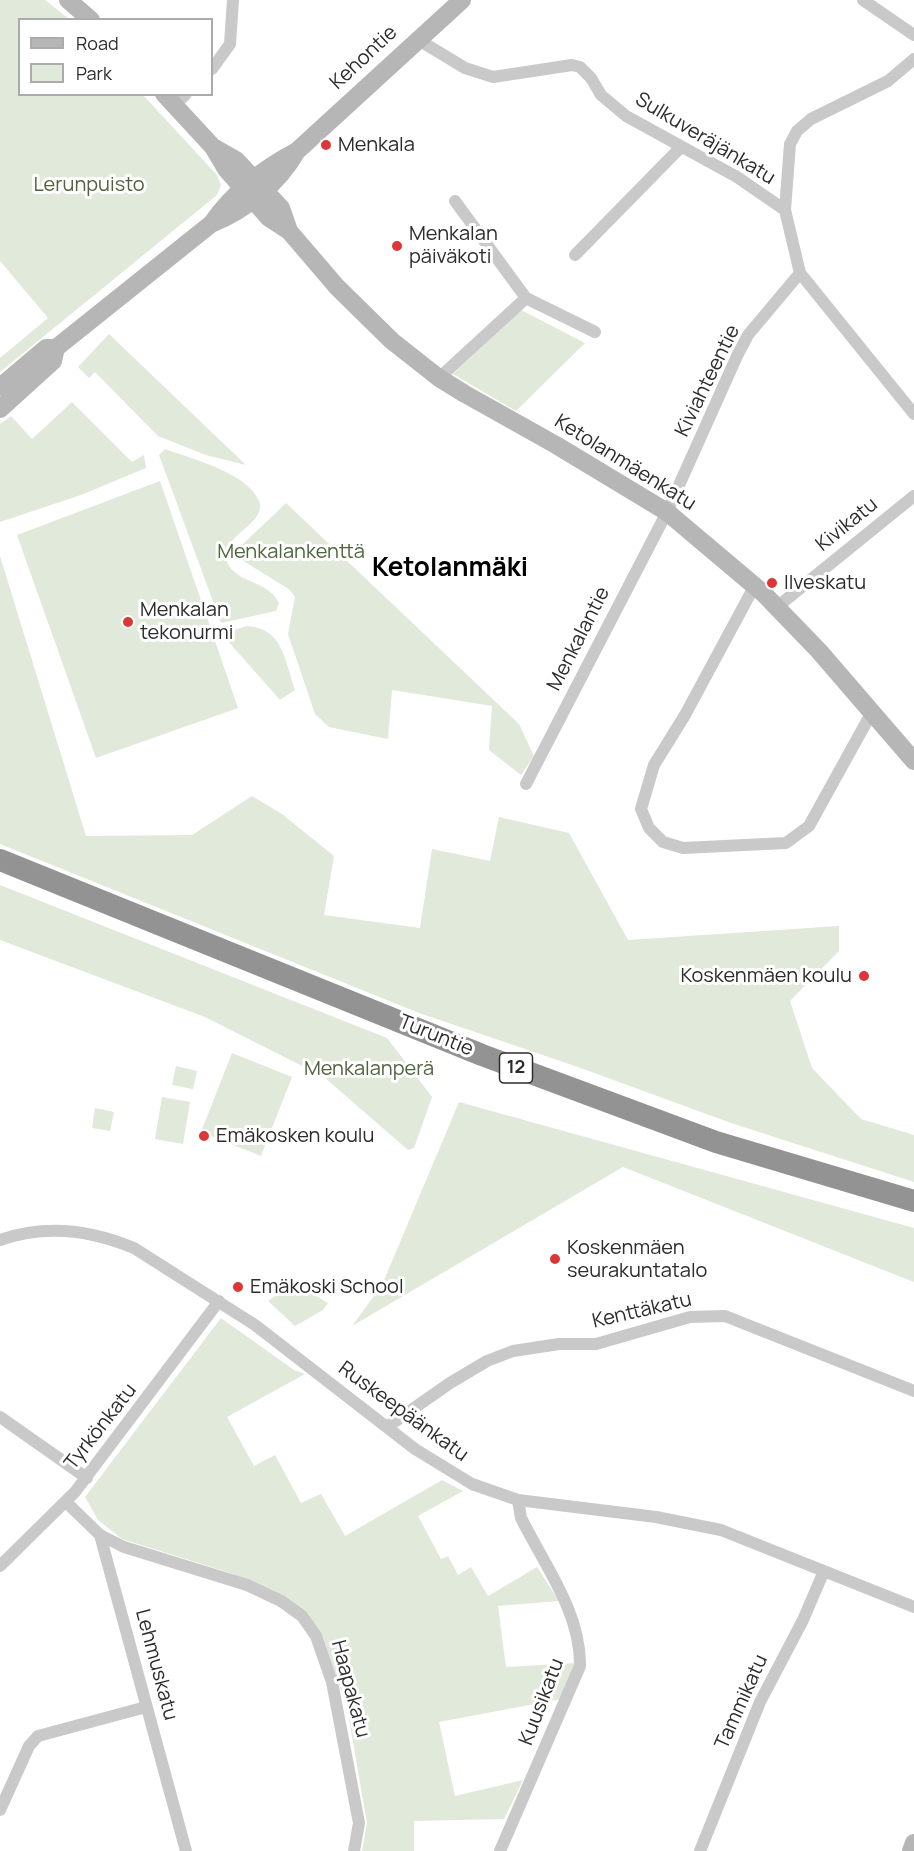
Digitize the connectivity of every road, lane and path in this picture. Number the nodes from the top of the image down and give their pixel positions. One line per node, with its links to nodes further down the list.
1 (68, 0): 5 (main road)
2 (233, 0): 9 (street)
3 (462, 0): 7 (main road, Kehontie)
4 (863, 0): 6 (street)
5 (89, 18)
6 (914, 35)
7 (417, 39): 11 (street, Sulkuveräjänkatu); 12 (main road, Kehontie)
8 (914, 59): 14 (street)
9 (213, 68)
10 (175, 98): 12 (main road, Ketolanmäenkatu)
11 (680, 148): 14 (street, Sulkuveräjänkatu); 15 (street)
12 (254, 189): 19 (main road, Kehontie); 20 (main road, Ketolanmäenkatu)
13 (455, 201): 17 (street)
14 (785, 210): 16 (street)
15 (574, 255)
16 (800, 273): 23 (street); 25 (street, Kiviahteentie)
17 (526, 298): 18 (street); 20 (street)
18 (595, 332)
19 (56, 348): 21 (main road, Kehontie); 22 (main road, Kehontie)
20 (439, 378): 25 (main road, Ketolanmäenkatu)
21 (0, 387)
22 (0, 409)
23 (914, 414)
24 (914, 496): 27 (street, Kivikatu)
25 (667, 512): 26 (main road, Ketolanmäenkatu); 30 (street, Menkalantie)
26 (756, 585): 27 (main road, Ketolanmäenkatu); 28 (street)
27 (777, 606): 28 (main road, Ketolanmäenkatu)
28 (872, 712): 29 (main road, Ketolanmäenkatu)
29 (914, 762)
30 (526, 784)
31 (0, 853): 33 (highway)
32 (0, 860): 33 (highway, Turuntie / 12)
33 (30, 871): 34 (highway, Turuntie / 12)
34 (914, 1201)
35 (0, 1240): 36 (street, Ruskeepäänkatu)
36 (219, 1301): 39 (street, Ruskeepäänkatu); 40 (street, Tyrkönkatu)
37 (914, 1391): 39 (street, Kenttäkatu)
38 (0, 1417): 40 (street)
39 (387, 1427): 41 (street, Ruskeepäänkatu)
40 (87, 1478): 42 (street, Tyrkönkatu)
41 (518, 1500): 45 (street, Ruskeepäänkatu); 52 (street, Kuusikatu)
42 (66, 1502): 43 (street); 44 (street, Tyrkönkatu)
43 (100, 1535): 47 (street, Lehmuskatu); 51 (street, Haapakatu)
44 (0, 1566)
45 (824, 1571): 46 (street, Ruskeepäänkatu); 53 (street, Tammikatu)
46 (914, 1607)
47 (146, 1707): 48 (street); 50 (street, Lehmuskatu)
48 (0, 1810)
49 (914, 1844): 54 (main road)
50 (186, 1851)
51 (354, 1851)
52 (500, 1851)
53 (700, 1851)
54 (911, 1851)

